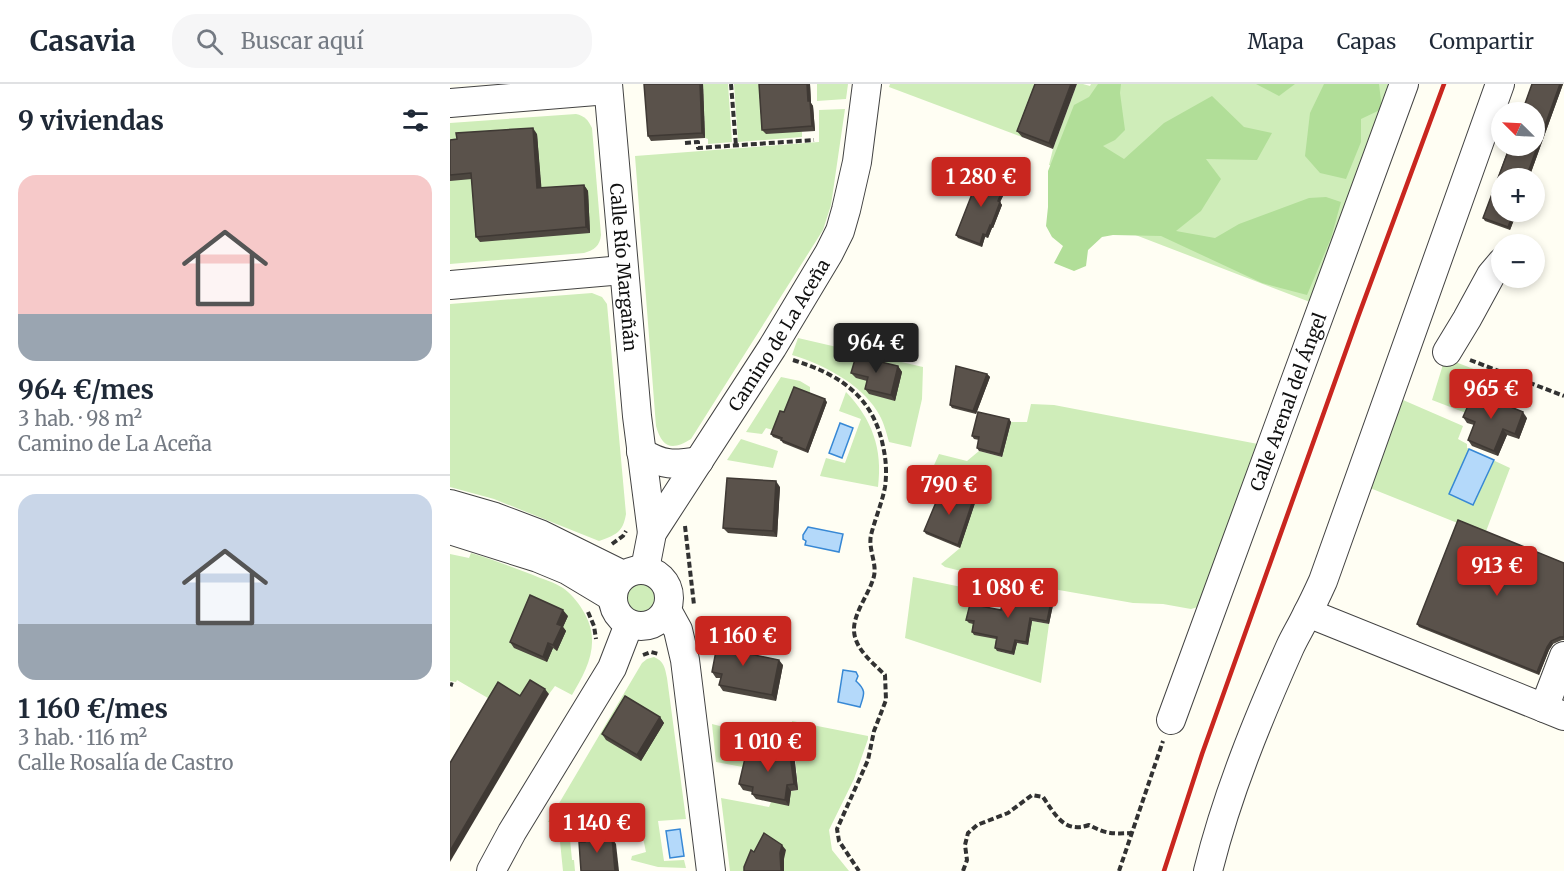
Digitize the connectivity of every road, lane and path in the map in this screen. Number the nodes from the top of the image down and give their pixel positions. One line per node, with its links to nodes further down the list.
1 (731, 84): 9 (path)
2 (867, 84): 13 (street, Camino de La Aceña)
3 (1404, 84): 32 (street, Calle Arenal del Ángel)
4 (1500, 84): 25 (street)
5 (608, 87): 6 (street); 10 (street, Calle Río Margañán)
6 (450, 103)
7 (814, 140): 9 (path)
8 (685, 143): 9 (path)
9 (736, 146)
10 (623, 270): 12 (street); 16 (street, Calle Río Margañán)
11 (1491, 275): 14 (street)
12 (450, 285)
13 (772, 348): 17 (street, Camino de La Aceña); 36 (path)
14 (1447, 352): 15 (path)
15 (1564, 396)
16 (641, 452): 17 (street); 21 (street, Calle Río Margañán)
17 (699, 461): 21 (street, Camino de La Aceña)
18 (450, 504): 23 (street)
19 (685, 518): 24 (path)
20 (450, 530): 23 (street)
21 (640, 530): 22 (path); 23 (street, Camino de La Aceña)
22 (611, 544)
23 (616, 587): 24 (street); 26 (street); 27 (path)
24 (681, 611): 26 (street); 35 (street)
25 (1308, 613): 31 (street); 39 (street); 40 (street)
26 (629, 624): 34 (street)
27 (596, 647)
28 (662, 655): 29 (path)
29 (642, 656)
30 (1564, 656): 31 (street)
31 (1554, 712)
32 (1171, 720): 33 (path)
33 (1132, 833): 37 (path); 38 (path)
34 (491, 871)
35 (711, 871)
36 (859, 871)
37 (963, 871)
38 (1119, 871)
39 (1208, 871)
40 (1225, 871)

